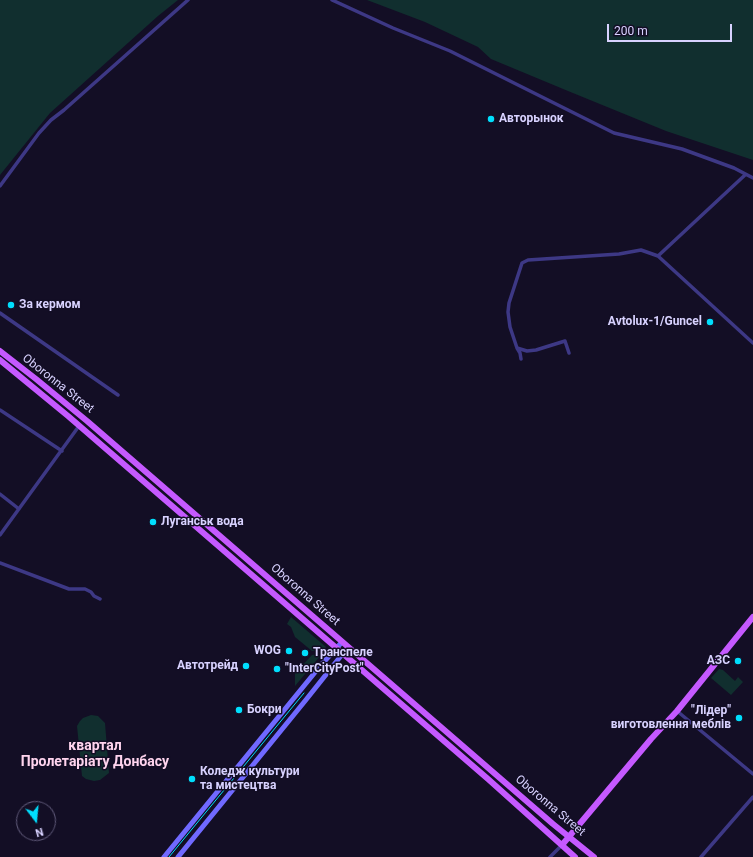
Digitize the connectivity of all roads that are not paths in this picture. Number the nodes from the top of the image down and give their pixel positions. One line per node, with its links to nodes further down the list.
1 (188, 0): 5 (street)
2 (332, 0): 3 (street)
3 (745, 175): 4 (street); 6 (street)
4 (753, 178)
5 (0, 186)
6 (658, 256): 8 (street); 9 (street)
7 (0, 313): 14 (street)
8 (753, 343)
9 (517, 348): 11 (street); 12 (street)
10 (0, 351): 24 (main road, Oboronna Street)
11 (569, 353)
12 (521, 359)
13 (0, 360): 16 (main road, Oboronna Street)
14 (118, 395)
15 (0, 410): 17 (street)
16 (79, 426): 17 (street); 26 (main road, Oboronna Street)
17 (62, 450): 19 (street)
18 (0, 494): 19 (street)
19 (19, 509): 20 (street)
20 (0, 535)
21 (0, 563): 22 (street)
22 (100, 599)
23 (753, 617): 30 (main road)
24 (342, 642): 25 (main road, Oboronna Street); 26 (street)
25 (348, 647): 27 (street); 33 (main road, Oboronna Street)
26 (337, 648): 27 (main road, Oboronna Street); 28 (street)
27 (342, 653): 29 (street); 34 (main road, Oboronna Street)
28 (297, 695): 29 (street); 35 (street)
29 (305, 701): 36 (street)
30 (677, 711): 31 (street); 33 (main road)
31 (753, 774)
32 (753, 797): 40 (street)
33 (569, 837): 34 (main road); 39 (main road, Oboronna Street)
34 (562, 845): 37 (street); 38 (main road, Oboronna Street)
35 (164, 857)
36 (178, 857)
37 (550, 857)
38 (575, 857)
39 (594, 857)
40 (701, 857)

